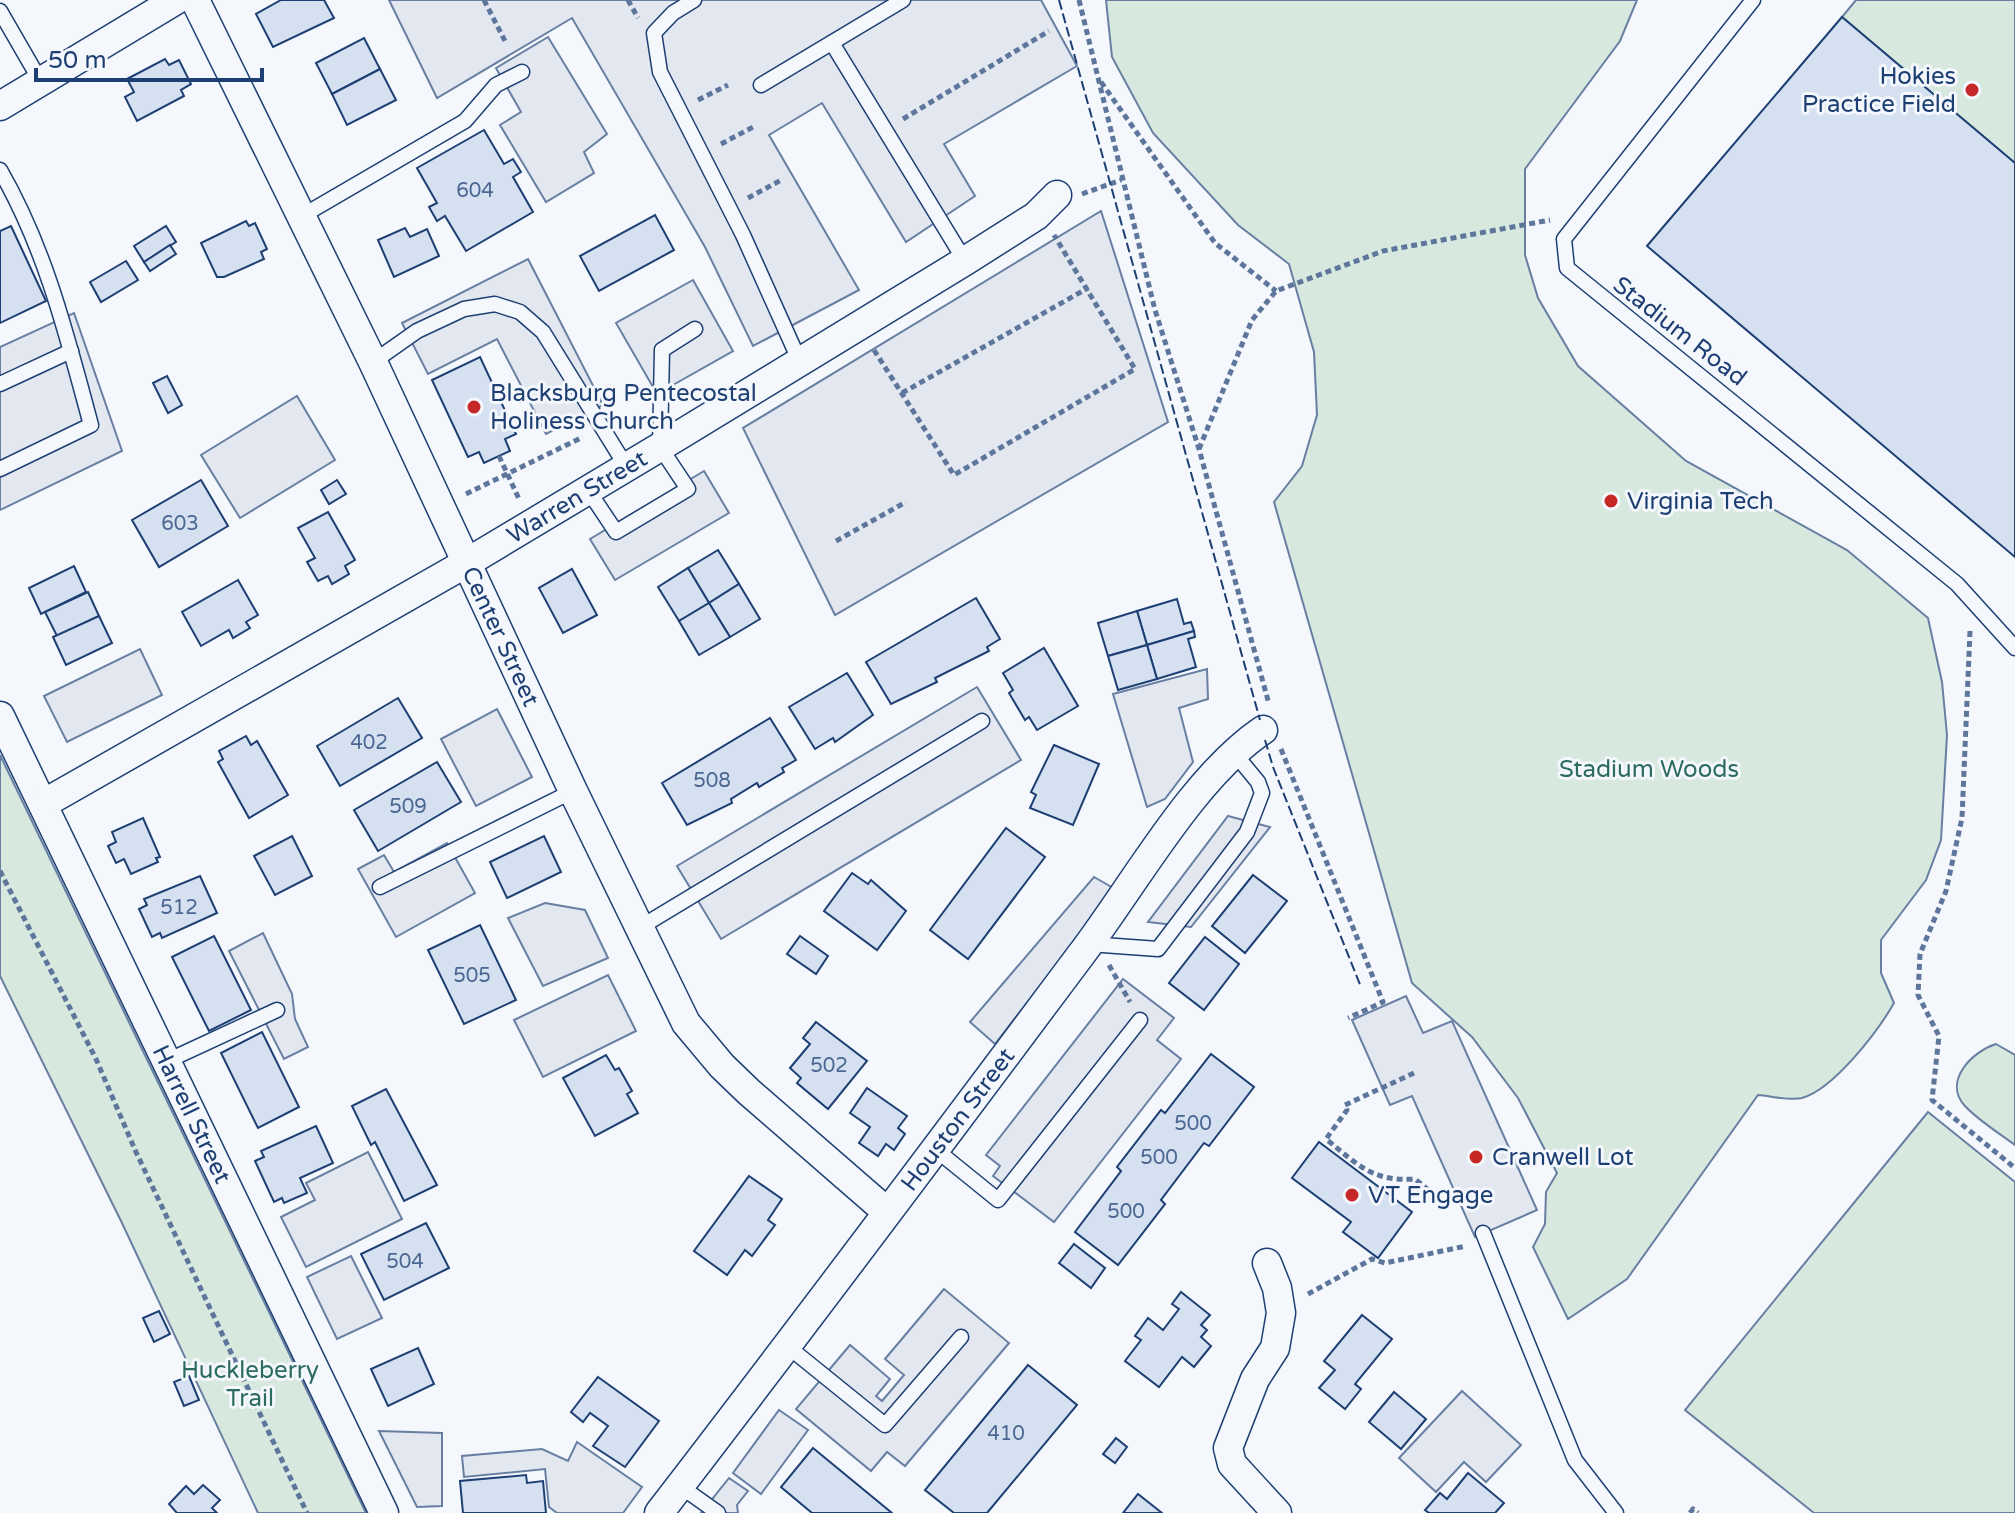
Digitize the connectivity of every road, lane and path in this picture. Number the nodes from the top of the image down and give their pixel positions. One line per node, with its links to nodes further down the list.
1 (176, 0): 14 (street)
2 (195, 0): 28 (street, Center Street)
3 (484, 0): 10 (path)
4 (694, 0): 18 (lane)
5 (903, 0): 11 (lane)
6 (1079, 0): 13 (path)
7 (1753, 0): 27 (lane, Stadium Road)
8 (0, 11): 14 (lane)
9 (1049, 31): 20 (path)
10 (506, 43)
11 (832, 43): 16 (lane); 20 (lane)
12 (522, 72): 28 (lane)
13 (1098, 77): 24 (path); 32 (path)
14 (41, 82): 17 (street)
15 (728, 85): 18 (path)
16 (761, 85)
17 (0, 106)
18 (680, 110): 21 (lane)
19 (755, 126): 21 (path)
20 (885, 129): 30 (lane)
21 (702, 154): 26 (lane)
22 (0, 170): 35 (lane)
23 (783, 179): 26 (path)
24 (1121, 180): 25 (path); 42 (path)
25 (1070, 195): 29 (street, Warren Street)
26 (729, 208): 37 (lane)
27 (1582, 214): 32 (path); 53 (lane, Stadium Road)
28 (302, 216): 36 (street, Center Street)
29 (1036, 216): 30 (street, Warren Street); 31 (path)
30 (965, 261): 33 (street, Warren Street)
31 (1088, 288): 39 (path); 39 (path)
32 (1276, 291): 42 (path)
33 (859, 326): 37 (street, Warren Street); 39 (path)
34 (695, 329): 41 (lane)
35 (71, 351): 38 (lane); 45 (lane)
36 (373, 362): 40 (lane); 52 (street, Center Street)
37 (800, 362): 41 (street, Warren Street)
38 (0, 384)
39 (902, 393)
40 (602, 427): 44 (lane); 46 (path)
41 (660, 447): 44 (street, Warren Street); 47 (lane)
42 (1199, 449): 57 (path)
43 (499, 456): 46 (path)
44 (626, 466): 47 (street, Warren Street)
45 (0, 469)
46 (507, 474): 48 (path); 49 (path)
47 (588, 490): 52 (street, Warren Street)
48 (516, 492)
49 (460, 497)
50 (906, 502): 51 (path)
51 (836, 541)
52 (468, 562): 59 (street, Center Street); 60 (street, Warren Street)
53 (1957, 584): 54 (lane, Stadium Road); 71 (path)
54 (2015, 648)
55 (0, 716): 60 (street, Harrell Street)
56 (982, 721): 63 (lane)
57 (1270, 725): 58 (street, Houston Street); 66 (path)
58 (1235, 754): 64 (street, Houston Street); 64 (lane)
59 (573, 791): 62 (lane); 63 (street, Center Street)
60 (43, 804): 68 (street, Harrell Street)
61 (0, 871): 81 (path)
62 (380, 887)
63 (639, 928): 73 (street, Center Street)
64 (1089, 944): 70 (street, Houston Street)
65 (277, 1010): 68 (lane)
66 (1348, 1018)
67 (1140, 1020): 70 (lane)
68 (167, 1061): 82 (street, Harrell Street)
69 (1414, 1073): 72 (path)
70 (935, 1149): 73 (street, Houston Street)
71 (2015, 1168)
72 (1440, 1199)
73 (886, 1211): 79 (street, Houston Street)
74 (1483, 1233): 86 (lane)
75 (1467, 1245): 77 (path)
76 (1267, 1263): 85 (street)
77 (1317, 1287)
78 (961, 1337): 79 (lane)
79 (786, 1345): 80 (street, Houston Street)
80 (680, 1486): 83 (street, Houston Street); 84 (lane)
81 (307, 1513)
82 (384, 1513)
83 (659, 1513)
84 (718, 1513)
85 (1277, 1513)
86 (1616, 1513)
87 (1690, 1513): 88 (path)
88 (1698, 1513)

